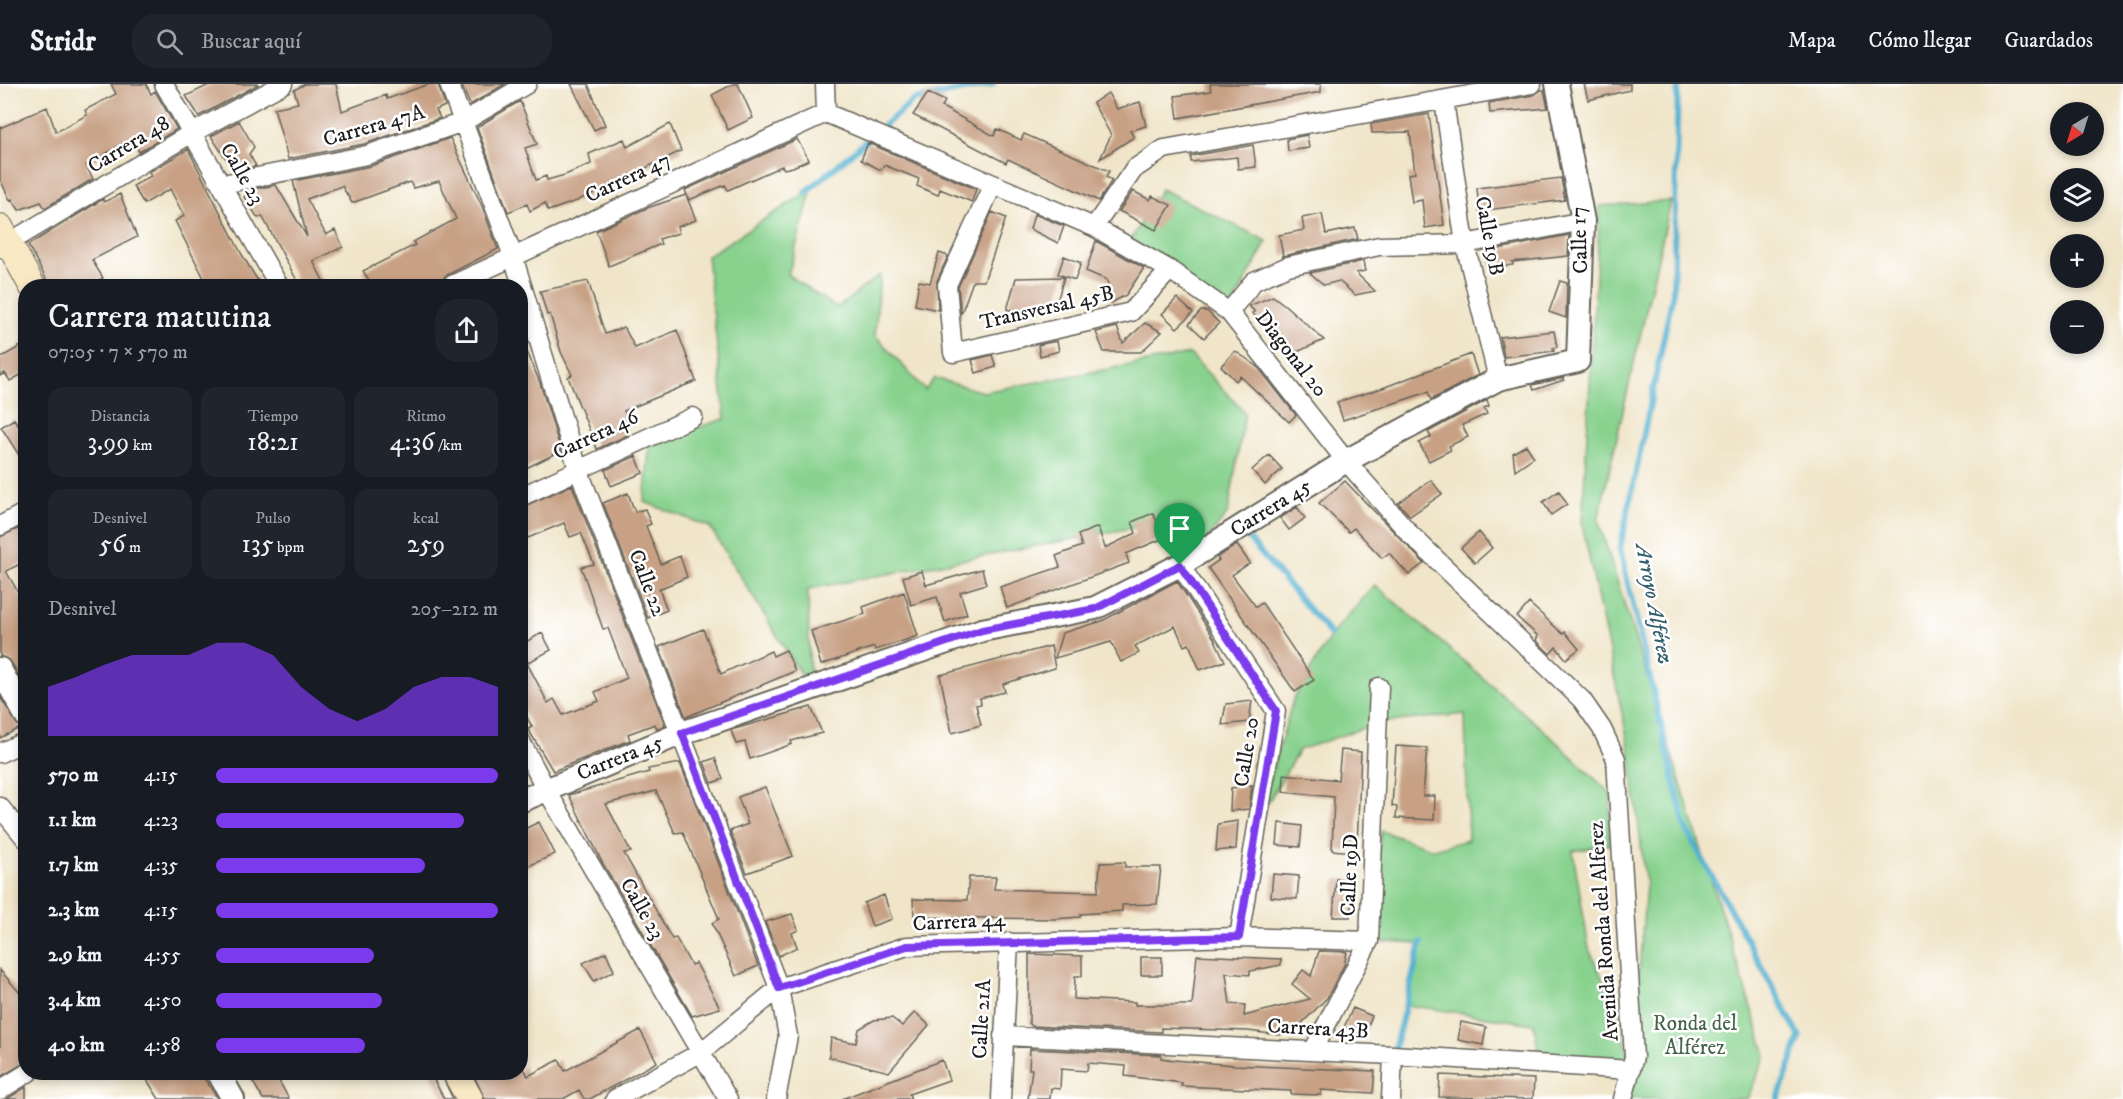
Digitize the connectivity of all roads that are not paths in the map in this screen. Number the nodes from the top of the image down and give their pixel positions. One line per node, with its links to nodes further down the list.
1 (164, 84): 11 (street, Calle 23)
2 (283, 84): 11 (street, Carrera 48)
3 (449, 84): 10 (street, Calle 22)
4 (527, 84): 10 (street, Carrera 47A)
5 (825, 84): 9 (street)
6 (1532, 84): 8 (street)
7 (1557, 84): 14 (street, Calle 17)
8 (1444, 101): 15 (street); 17 (street, Calle 19B)
9 (826, 113): 13 (street, Diagonal 20); 18 (street, Carrera 47)
10 (463, 122): 12 (street, Carrera 47A); 18 (street, Calle 22)
11 (192, 133): 12 (street, Calle 23); 16 (street, Carrera 48)
12 (223, 184): 21 (street, Calle 23)
13 (993, 184): 15 (street, Diagonal 20); 19 (street, Transversal 45B)
14 (1583, 221): 17 (street); 26 (street, Calle 17)
15 (1094, 227): 19 (street, Diagonal 20)
16 (3, 240): 20 (main road)
17 (1465, 244): 25 (street); 27 (street, Calle 19B)
18 (513, 256): 22 (street, Carrera 47); 23 (street, Calle 22)
19 (1170, 270): 25 (street, Diagonal 20)
20 (28, 279)
21 (275, 279)
22 (465, 279)
23 (520, 279)
24 (528, 305): 30 (street, Calle 22)
25 (1229, 312): 29 (street, Diagonal 20)
26 (1578, 361): 27 (street, Carrera 45)
27 (1498, 379): 29 (street, Carrera 45)
28 (693, 417): 30 (street, Carrera 46)
29 (1346, 461): 34 (street, Carrera 45); 42 (street, Diagonal 20)
30 (578, 469): 31 (street, Carrera 46); 38 (street, Calle 22)
31 (528, 493)
32 (18, 516): 33 (street)
33 (0, 526)
34 (1180, 565): 38 (street, Carrera 45); 47 (street, Calle 20)
35 (0, 669): 37 (street)
36 (1379, 687): 48 (street, Calle 19D)
37 (18, 702)
38 (682, 733): 43 (street, Carrera 45); 50 (street, Calle 22)
39 (18, 745): 40 (street)
40 (0, 753)
41 (528, 755): 43 (street, Calle 23)
42 (1616, 759): 55 (street, Avenida Ronda del Alferez)
43 (546, 789): 44 (street, Carrera 45); 53 (street, Calle 23)
44 (528, 797)
45 (0, 807): 46 (street)
46 (18, 829)
47 (1239, 937): 48 (street, Carrera 44); 49 (street, Carrera 44)
48 (1370, 941): 52 (street, Calle 19D)
49 (1009, 942): 50 (street, Carrera 44); 51 (street, Calle 21A)
50 (779, 988): 53 (street, Carrera 44); 64 (street, Calle 22)
51 (1003, 1036): 52 (street, Carrera 43B); 65 (street, Calle 21A)
52 (1313, 1051): 54 (street, Carrera 43B)
53 (700, 1053): 62 (street, Carrera 44); 63 (street, Calle 23)
54 (1393, 1055): 55 (street, Carrera 43B); 66 (street)
55 (1630, 1070): 67 (street, Avenida Ronda del Alferez)
56 (18, 1079): 59 (street)
57 (222, 1080): 60 (street)
58 (459, 1080): 61 (main road)
59 (0, 1090)
60 (233, 1099)
61 (470, 1099)
62 (615, 1099)
63 (728, 1099)
64 (776, 1099)
65 (1001, 1099)
66 (1391, 1099)
67 (1623, 1099)

